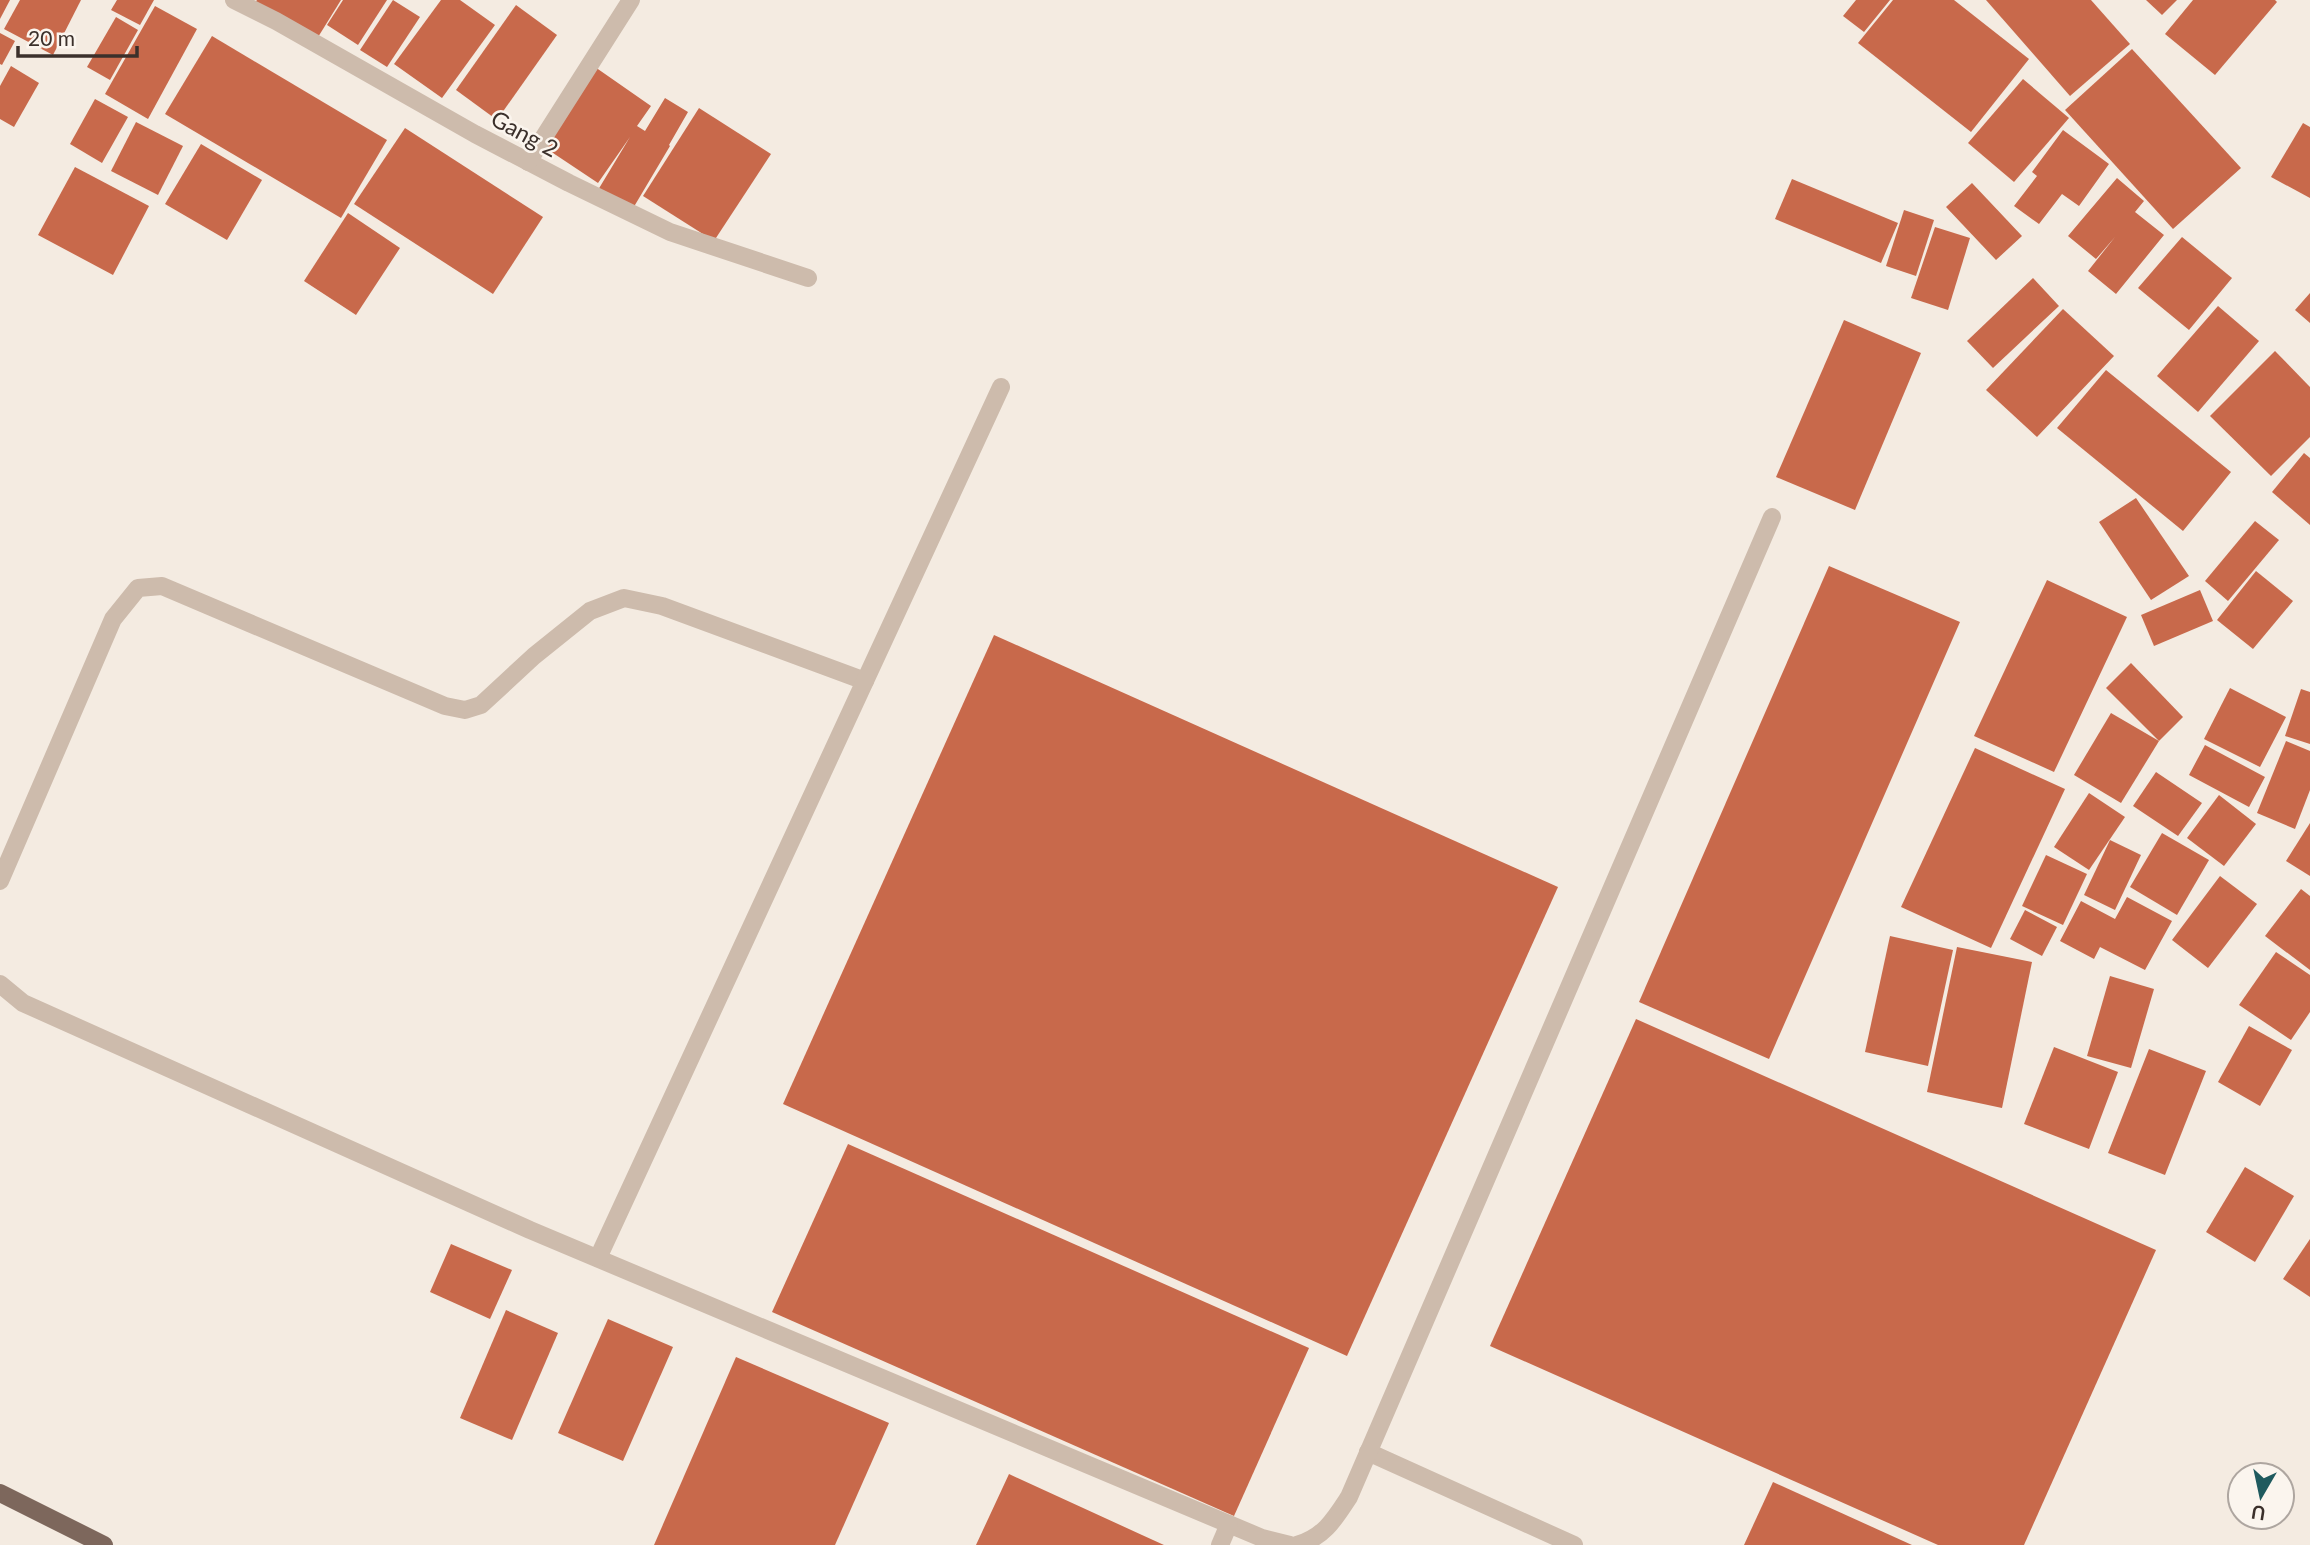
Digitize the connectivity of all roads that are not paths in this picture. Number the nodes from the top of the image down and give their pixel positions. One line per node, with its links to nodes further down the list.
1 (234, 0): 3 (street, Gang 2)
2 (631, 0): 3 (street)
3 (528, 162): 4 (street, Gang 2)
4 (807, 278)
5 (1000, 387): 7 (street)
6 (1772, 517): 11 (street)
7 (865, 681): 8 (street); 10 (street)
8 (0, 881)
9 (0, 984): 10 (street)
10 (598, 1258): 13 (street)
11 (1368, 1452): 17 (street); 18 (street)
12 (0, 1493): 14 (main road)
13 (1229, 1524): 15 (street); 16 (street)
14 (104, 1545)
15 (1220, 1545)
16 (1290, 1545)
17 (1297, 1545)
18 (1574, 1545)

